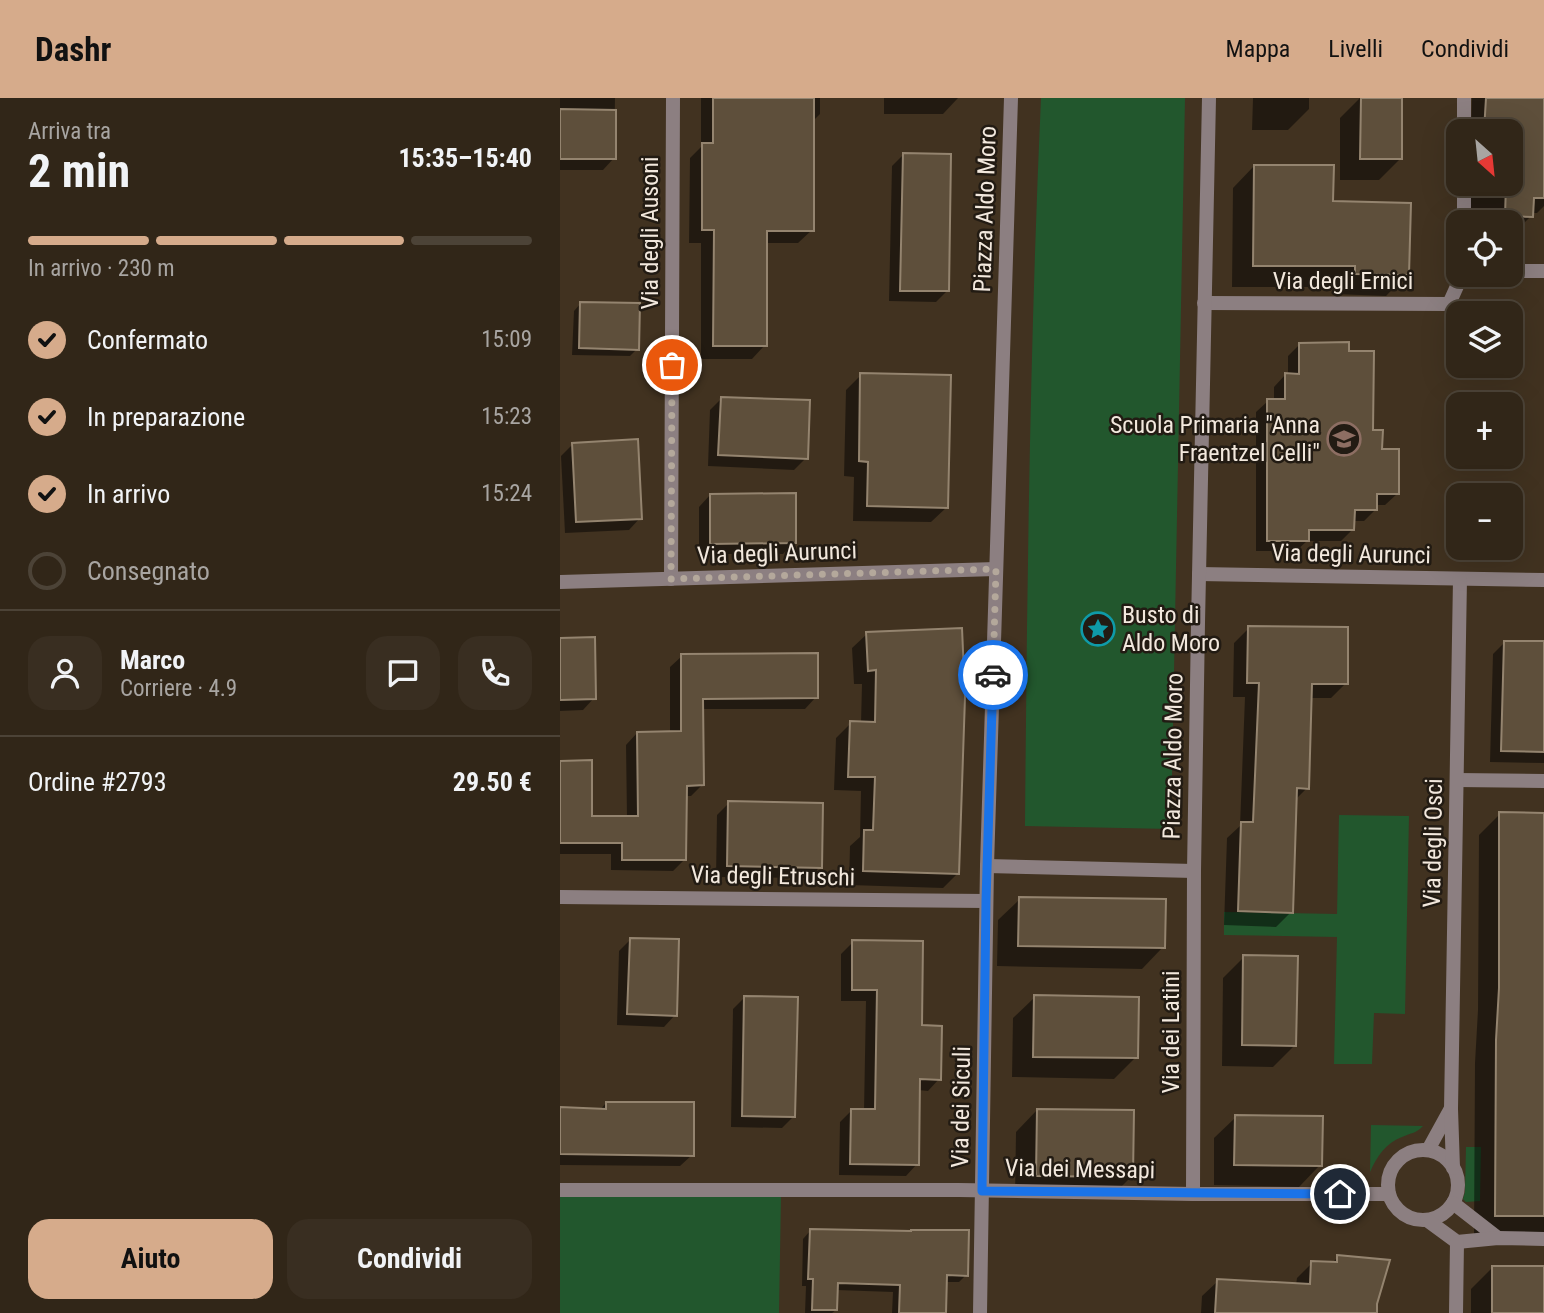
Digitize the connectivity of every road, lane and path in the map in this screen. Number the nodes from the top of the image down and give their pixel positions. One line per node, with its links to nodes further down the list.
1 (673, 98): 12 (street, Via degli Ausoni)
2 (1011, 98): 10 (street, Piazza Aldo Moro)
3 (1209, 98): 9 (street, Piazza Aldo Moro)
4 (1464, 98): 5 (street)
5 (1464, 119)
6 (1523, 271): 7 (street)
7 (1544, 271)
8 (1457, 287): 9 (street, Via degli Ernici)
9 (1204, 303): 11 (street, Piazza Aldo Moro)
10 (996, 569): 12 (street, Via degli Aurunci); 18 (street, Piazza Aldo Moro)
11 (1199, 574): 13 (street, Via degli Aurunci); 19 (street, Piazza Aldo Moro)
12 (671, 579): 15 (street, Via degli Aurunci)
13 (1460, 579): 14 (street, Via degli Aurunci); 16 (street, Via degli Osci)
14 (1544, 580)
15 (560, 582)
16 (1457, 780): 17 (street); 22 (street, Via degli Osci)
17 (1544, 781)
18 (987, 866): 19 (street, Piazza Aldo Moro); 21 (street, Piazza Aldo Moro)
19 (1194, 871): 27 (street, Via dei Latini)
20 (560, 897): 21 (street, Via degli Etruschi)
21 (986, 901): 26 (street, Via dei Siculi)
22 (1451, 1109): 23 (street, Via degli Osci); 24 (street, Via degli Osci)
23 (1427, 1150): 24 (street); 28 (street)
24 (1453, 1168): 29 (street)
25 (560, 1190): 26 (street, Via dei Messapi)
26 (982, 1191): 27 (street, Via dei Messapi); 34 (street, Via dei Siculi)
27 (1193, 1194): 28 (street, Via dei Messapi)
28 (1389, 1194): 30 (street)
29 (1453, 1203): 30 (street); 31 (street)
30 (1427, 1220): 33 (street)
31 (1498, 1238): 32 (street); 33 (street)
32 (1544, 1239)
33 (1457, 1242): 35 (street)
34 (980, 1313)
35 (1456, 1313)

